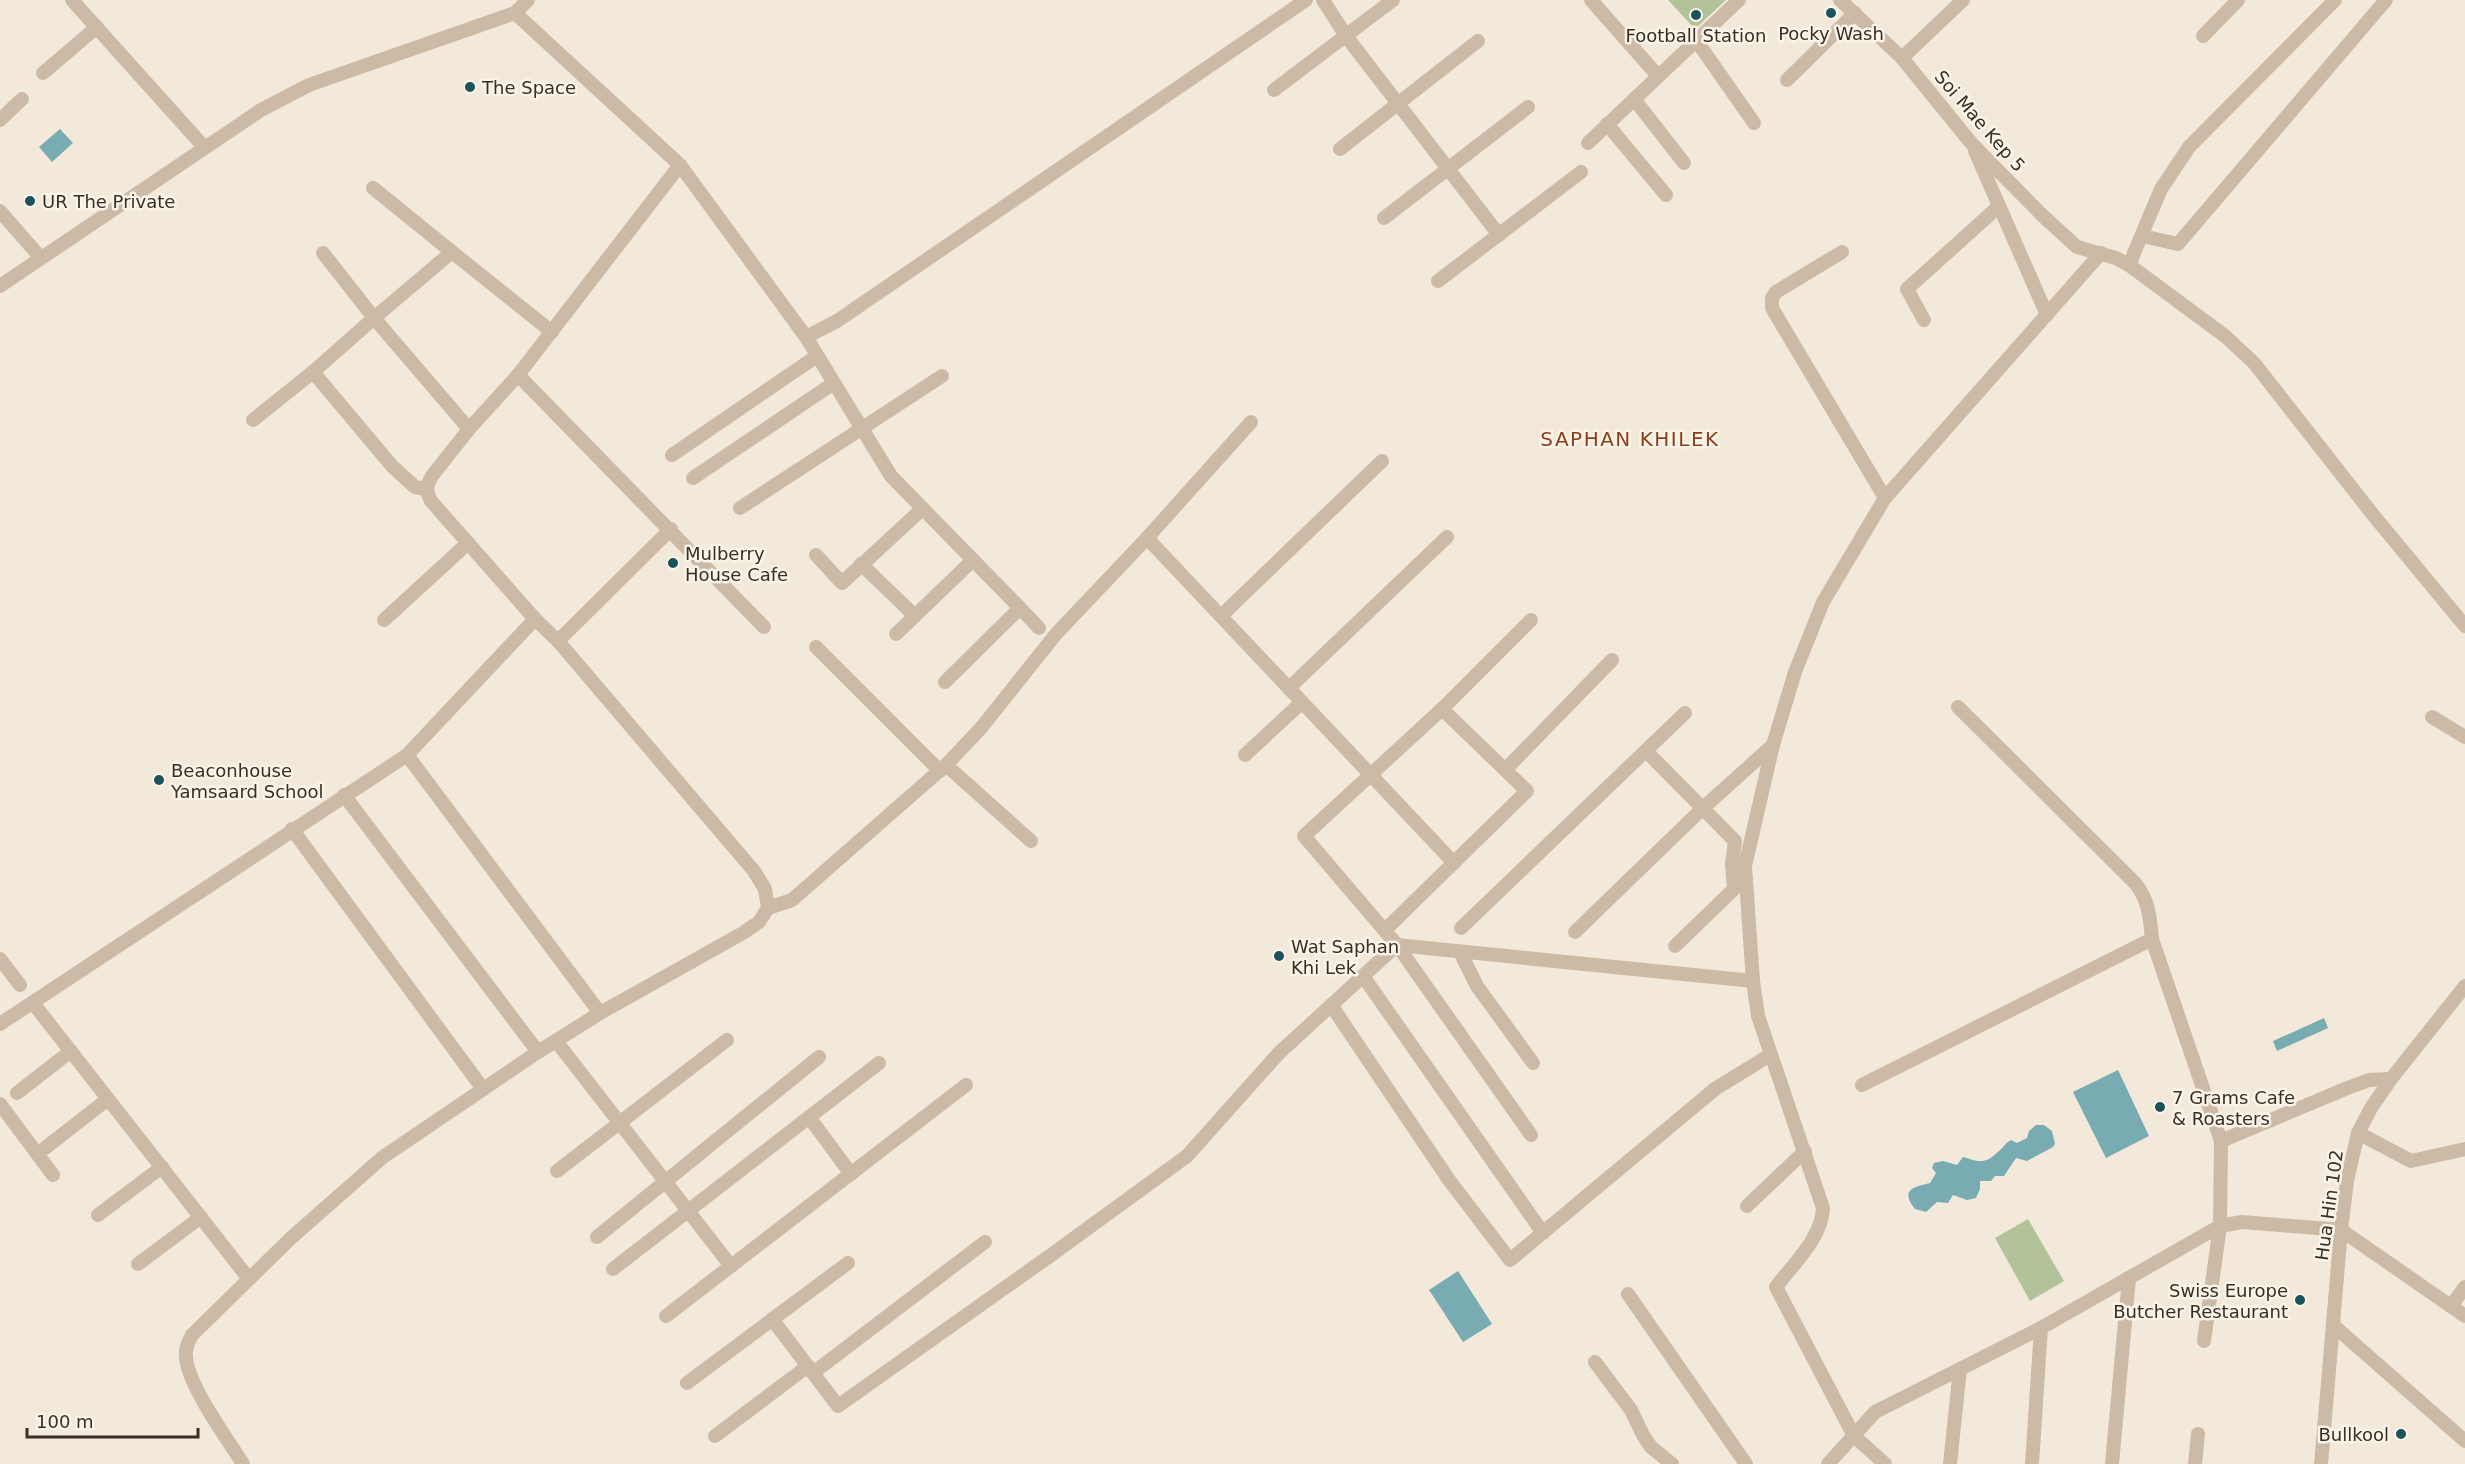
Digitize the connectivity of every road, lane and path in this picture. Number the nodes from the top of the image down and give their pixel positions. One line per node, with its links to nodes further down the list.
1 (72, 0): 15 (street)
2 (528, 0): 13 (street)
3 (1306, 0): 59 (street)
4 (1323, 0): 16 (street)
5 (1393, 0): 16 (street)
6 (1591, 0): 22 (street)
7 (1739, 0): 18 (street)
8 (1840, 0): 14 (street, Soi Mae Kep 5)
9 (1962, 0): 20 (street)
10 (2335, 0): 46 (street)
11 (2386, 0): 46 (street)
12 (2244, 2): 17 (street)
13 (515, 13): 34 (street); 37 (street)
14 (1855, 13): 20 (street, Soi Mae Kep 5); 23 (street)
15 (97, 27): 21 (street); 34 (street)
16 (1346, 36): 24 (street); 27 (street)
17 (2203, 36)
18 (1696, 40): 22 (street); 30 (street)
19 (1478, 41): 27 (street)
20 (1902, 58): 33 (street, Soi Mae Kep 5)
21 (43, 73)
22 (1658, 76): 26 (street)
23 (1787, 80)
24 (1274, 90)
25 (22, 99): 29 (street)
26 (1634, 99): 31 (street); 36 (street)
27 (1398, 104): 35 (street); 38 (street)
28 (1528, 106): 38 (street)
29 (0, 120)
30 (1754, 123)
31 (1607, 124): 32 (street); 41 (street)
32 (1588, 143)
33 (1972, 144): 42 (street); 50 (street, Soi Mae Kep 5)
34 (204, 147): 51 (street)
35 (1340, 149)
36 (1684, 163)
37 (680, 165): 58 (street); 59 (street)
38 (1448, 169): 44 (street); 45 (street)
39 (1581, 172): 45 (street)
40 (373, 188): 47 (street)
41 (1666, 195)
42 (1998, 207): 55 (street); 57 (street)
43 (0, 211): 51 (street)
44 (1384, 218)
45 (1499, 236): 53 (street)
46 (2142, 236): 52 (street)
47 (452, 252): 56 (street); 58 (street)
48 (1842, 252): 73 (street)
49 (322, 253): 56 (street)
50 (2101, 253): 52 (street, Soi Mae Kep 5); 55 (street)
51 (41, 258): 54 (street)
52 (2129, 265): 89 (street, Soi Mae Kep 5)
53 (1438, 281)
54 (0, 286)
55 (2047, 315): 73 (street)
56 (374, 318): 61 (street); 68 (street)
57 (1924, 320)
58 (552, 332): 62 (street)
59 (806, 337): 60 (street)
60 (817, 356): 64 (street); 69 (street)
61 (313, 372): 65 (street); 72 (street)
62 (518, 375): 68 (street); 76 (street)
63 (942, 376): 67 (street)
64 (834, 383): 67 (street); 71 (street)
65 (253, 420)
66 (1251, 422): 78 (street)
67 (862, 427): 74 (street); 75 (street)
68 (469, 429): 72 (street)
69 (672, 455)
70 (1382, 461): 85 (street)
71 (693, 478)
72 (426, 489): 79 (street)
73 (1885, 498): 104 (street)
74 (740, 508)
75 (922, 508): 81 (street); 82 (street)
76 (671, 529): 90 (street); 93 (street)
77 (1447, 537): 97 (street)
78 (1147, 538): 85 (street); 108 (street)
79 (468, 543): 86 (street); 87 (street)
80 (816, 555): 82 (street)
81 (973, 560): 83 (street); 84 (street)
82 (861, 564): 84 (street)
83 (1020, 608): 91 (street); 96 (street)
84 (915, 616): 92 (street)
85 (1221, 616): 97 (street)
86 (535, 619): 93 (street); 106 (street)
87 (384, 620)
88 (1531, 620): 100 (street)
89 (2465, 626)
90 (764, 627)
91 (1039, 628)
92 (896, 634)
93 (558, 641): 116 (street)
94 (816, 647): 108 (street)
95 (1612, 660): 109 (street)
96 (945, 682)
97 (1289, 688): 98 (street)
98 (1302, 702): 107 (street); 110 (street)
99 (1958, 707): 120 (street)
100 (1442, 709): 109 (street); 110 (street)
101 (1684, 713): 105 (street)
102 (2432, 717): 103 (street)
103 (2465, 737)
104 (1773, 745): 112 (street); 126 (street)
105 (1646, 751): 112 (street); 117 (street)
106 (406, 755): 111 (street); 131 (street)
107 (1245, 755)
108 (943, 768): 114 (street); 116 (street)
109 (1505, 770): 115 (street)
110 (1371, 775): 115 (street); 118 (street)
111 (344, 795): 113 (street); 136 (street)
112 (1703, 808): 119 (street); 122 (street)
113 (292, 829): 129 (street); 144 (street)
114 (1031, 841)
115 (1454, 863): 118 (street)
116 (768, 908): 131 (street)
117 (1461, 928)
118 (1385, 930): 121 (street)
119 (1575, 932)
120 (2152, 939): 143 (street); 152 (street)
121 (1397, 945): 123 (street); 125 (street); 151 (street)
122 (1675, 946)
123 (1460, 952): 126 (street); 140 (street)
124 (0, 959): 127 (street)
125 (1363, 976): 130 (street); 167 (street)
126 (1753, 981): 137 (street)
127 (20, 985)
128 (2465, 986): 141 (street, Hua Hin 102)
129 (33, 1003): 132 (street); 135 (street)
130 (1331, 1005): 167 (street); 186 (street)
131 (600, 1013): 134 (street)
132 (0, 1024)
133 (727, 1040): 149 (street)
134 (556, 1041): 136 (street); 149 (street)
135 (71, 1051): 145 (street); 146 (street)
136 (538, 1052): 144 (street)
137 (1770, 1055): 155 (street); 167 (street)
138 (819, 1057): 160 (street)
139 (879, 1062): 148 (street)
140 (1533, 1063)
141 (2391, 1079): 150 (street, Hua Hin 102); 152 (street)
142 (966, 1085): 158 (street)
143 (1862, 1085)
144 (483, 1089): 175 (street)
145 (17, 1094)
146 (108, 1099): 153 (street); 156 (street)
147 (0, 1104): 159 (street)
148 (809, 1117): 158 (street); 162 (street)
149 (620, 1123): 157 (street); 160 (street)
150 (2358, 1133): 154 (street); 166 (street, Hua Hin 102)
151 (1531, 1135)
152 (2221, 1141): 165 (street)
153 (45, 1148)
154 (2465, 1149)
155 (1804, 1151): 161 (street); 191 (street)
156 (162, 1167): 163 (street); 164 (street)
157 (557, 1171)
158 (851, 1174): 172 (street)
159 (53, 1175)
160 (665, 1182): 162 (street); 168 (street)
161 (1747, 1206)
162 (688, 1211): 172 (street); 173 (street)
163 (98, 1215)
164 (201, 1217): 171 (street); 175 (street)
165 (2220, 1226): 166 (street); 174 (street); 184 (street)
166 (2342, 1230): 178 (street); 182 (street, Hua Hin 102)
167 (1543, 1233)
168 (597, 1237)
169 (985, 1242): 186 (street)
170 (848, 1263): 181 (street)
171 (138, 1264)
172 (731, 1266): 179 (street)
173 (614, 1269)
174 (2129, 1278): 183 (street); 200 (street)
175 (249, 1279): 193 (street)
176 (2465, 1287): 178 (street)
177 (1628, 1294): 195 (street)
178 (2451, 1306): 180 (street)
179 (666, 1316)
180 (2465, 1316)
181 (772, 1320): 186 (street); 188 (street)
182 (2334, 1326): 192 (street); 202 (street, Hua Hin 102)
183 (2041, 1328): 187 (street); 199 (street)
184 (2204, 1341)
185 (1594, 1362): 194 (street)
186 (811, 1369): 190 (street)
187 (1960, 1370): 191 (street); 198 (street)
188 (687, 1383)
189 (2198, 1434): 201 (street)
190 (716, 1436)
191 (1854, 1436): 196 (street); 197 (street)
192 (2465, 1441)
193 (243, 1464)
194 (1672, 1464)
195 (1746, 1464)
196 (1828, 1464)
197 (1885, 1464)
198 (1950, 1464)
199 (2032, 1464)
200 (2112, 1464)
201 (2195, 1464)
202 (2321, 1464)

